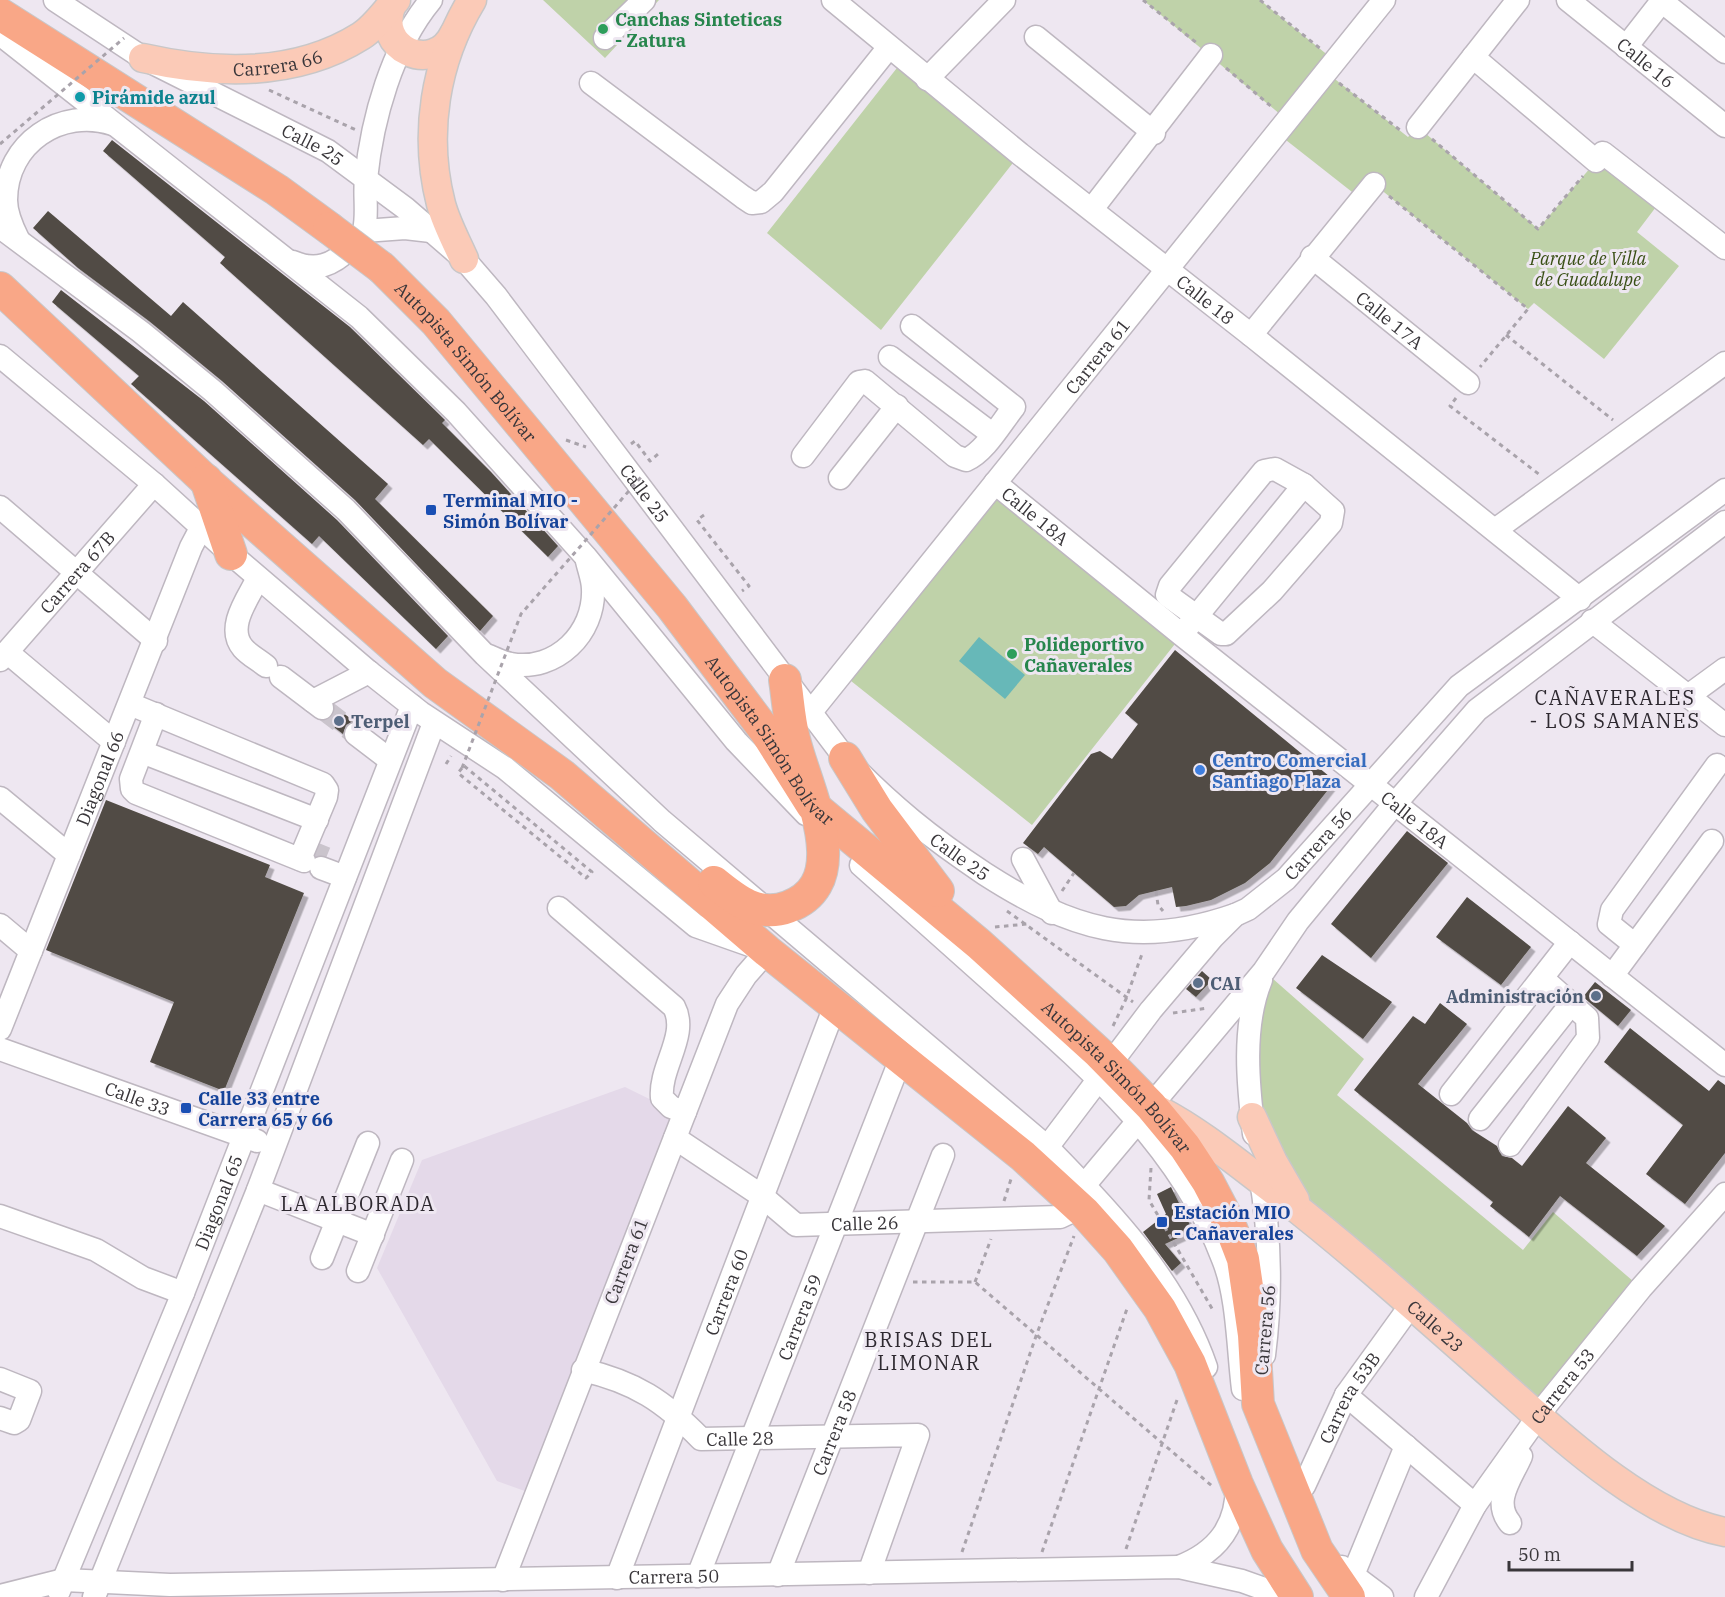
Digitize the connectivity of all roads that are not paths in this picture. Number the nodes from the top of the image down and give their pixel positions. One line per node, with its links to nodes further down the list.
1 (55, 0): 23 (street, Calle 25)
2 (431, 0): 17 (street)
3 (472, 0): 13 (main road)
4 (644, 0): 16 (street)
5 (833, 0): 18 (street, Calle 18)
6 (1004, 0): 24 (street)
7 (1384, 0): 40 (street, Carrera 61)
8 (1518, 0): 22 (street)
9 (1568, 0): 19 (street, Calle 16)
10 (1661, 1): 19 (street); 20 (street)
11 (394, 2): 17 (main road); 23 (main road, Carrera 66)
12 (0, 14): 35 (highway, Autopista Simón Bolívar)
13 (455, 32): 17 (main road); 38 (main road)
14 (0, 34): 26 (street)
15 (1036, 37): 29 (street)
16 (605, 38)
17 (400, 47): 30 (street)
18 (889, 47): 24 (street, Calle 18); 25 (street)
19 (1626, 47): 27 (street, Calle 16)
20 (1725, 52)
21 (1211, 55): 29 (street)
22 (1473, 57): 28 (street); 36 (street)
23 (143, 58): 30 (street, Calle 25)
24 (927, 79): 32 (street, Calle 18)
25 (591, 83)
26 (118, 126): 34 (street); 39 (street)
27 (1725, 126)
28 (1418, 127)
29 (1154, 133): 32 (street)
30 (366, 178): 33 (street, Calle 25); 35 (street)
31 (1374, 184): 37 (street)
32 (1092, 210): 40 (street, Calle 18)
33 (431, 231): 35 (street); 38 (street, Calle 25)
34 (9, 233): 72 (street)
35 (349, 234): 39 (street); 42 (street); 94 (highway, Autopista Simón Bolívar, bridge)
36 (1725, 248)
37 (1312, 258): 44 (street); 48 (street, Calle 17A)
38 (464, 260): 76 (street, Calle 25)
39 (290, 261): 42 (street)
40 (1167, 269): 44 (street, Calle 18); 51 (street, Carrera 61)
41 (0, 288): 55 (highway)
42 (359, 317): 65 (street)
43 (912, 326): 50 (street)
44 (1251, 335): 63 (street, Calle 18)
45 (0, 356): 57 (street)
46 (890, 357): 52 (street)
47 (1725, 363): 63 (street)
48 (1468, 383)
49 (897, 406): 52 (street); 53 (street); 54 (street)
50 (1014, 407): 51 (street); 52 (street)
51 (1040, 427): 56 (street, Carrera 61)
52 (992, 434)
53 (803, 456)
54 (840, 478)
55 (205, 480): 64 (highway); 90 (highway)
56 (994, 483): 70 (street, Calle 18A); 80 (street, Carrera 61)
57 (154, 484): 62 (street); 66 (street, Carrera 67B)
58 (1304, 484): 70 (street); 70 (street); 70 (street)
59 (1725, 490): 68 (street, Carrera 56)
60 (0, 507): 66 (street)
61 (1725, 522): 69 (street, Carrera 56)
62 (201, 528): 64 (street); 71 (street, Diagonal 66)
63 (1495, 530): 68 (street, Calle 18)
64 (231, 554): 67 (street)
65 (585, 556): 72 (street); 94 (street)
66 (76, 573): 71 (street); 73 (street, Carrera 67B)
67 (258, 578): 75 (street); 75 (street)
68 (1580, 599): 91 (street, Carrera 56)
69 (1592, 621): 77 (street); 93 (street, Carrera 56)
70 (1189, 626): 91 (street, Calle 18A)
71 (156, 641): 78 (street, Diagonal 66)
72 (485, 655): 102 (street)
73 (3, 656): 85 (street)
74 (1725, 669): 77 (street)
75 (369, 672): 79 (street)
76 (785, 680): 80 (street, Calle 25); 94 (highway)
77 (1689, 696): 83 (street)
78 (130, 704): 81 (street); 85 (street, Diagonal 66)
79 (412, 706): 82 (street); 88 (street, Diagonal 65)
80 (810, 713): 87 (street, Calle 25)
81 (156, 714): 86 (street); 95 (street)
82 (434, 723): 110 (street); 123 (street, Diagonal 65)
83 (1725, 725)
84 (356, 734): 88 (street)
85 (114, 742): 97 (street, Diagonal 66)
86 (142, 752): 95 (street); 98 (street)
87 (845, 758): 100 (street, Calle 25); 107 (highway)
88 (390, 760): 99 (street, Diagonal 65)
89 (1717, 765): 108 (street)
90 (562, 775): 102 (highway); 110 (highway)
91 (1371, 786): 93 (street, Calle 18A); 104 (street, Carrera 56)
92 (0, 798): 97 (street)
93 (1395, 803): 106 (street, Calle 18A); 111 (street, Carrera 56)
94 (818, 818): 102 (highway); 107 (highway, Autopista Simón Bolívar); 120 (street)
95 (317, 820): 98 (street)
96 (1712, 842): 108 (street)
97 (69, 855): 109 (street, Diagonal 66)
98 (311, 858): 99 (street)
99 (347, 872): 122 (street, Diagonal 65)
100 (1000, 896): 103 (street, Calle 25); 103 (street)
101 (559, 908): 124 (street)
102 (766, 910): 134 (street)
103 (1052, 913): 104 (street, Calle 25)
104 (1235, 915): 120 (street, Carrera 56)
105 (0, 925): 109 (street)
106 (1570, 942): 112 (street, Calle 18A); 113 (street)
107 (979, 944): 120 (highway, Autopista Simón Bolívar)
108 (1635, 945): 112 (street)
109 (32, 951): 116 (street, Diagonal 66)
110 (767, 951): 115 (highway); 124 (street, Carrera 61)
111 (1264, 971): 125 (street, Carrera 56); 126 (street, Carrera 56)
112 (1612, 976): 119 (street, Calle 18A)
113 (1542, 978): 114 (street); 121 (street)
114 (1571, 1004): 127 (street); 131 (street)
115 (835, 1006): 118 (highway); 139 (street, Carrera 60)
116 (0, 1029)
117 (0, 1049): 128 (street, Calle 33)
118 (901, 1058): 134 (highway); 145 (street, Carrera 59)
119 (1725, 1065)
120 (1104, 1072): 125 (highway, Autopista Simón Bolívar); 134 (street, Carrera 56)
121 (1451, 1094)
122 (259, 1097): 123 (street); 128 (street, Diagonal 65)
123 (290, 1102): 132 (street, Diagonal 65)
124 (685, 1112): 129 (street, Carrera 61)
125 (1144, 1113): 136 (main road, Calle 23); 140 (street, Carrera 56); 154 (highway, Autopista Simón Bolívar); 180 (street)
126 (1252, 1117): 136 (street, Carrera 56); 141 (main road)
127 (1480, 1119)
128 (244, 1136): 132 (street, Calle 33); 149 (street, Diagonal 65)
129 (675, 1138): 139 (street, Calle 26); 151 (street, Carrera 61)
130 (368, 1143): 143 (street)
131 (1510, 1145)
132 (273, 1146): 137 (street, Diagonal 65)
133 (943, 1155): 144 (street, Carrera 58)
134 (1040, 1156): 140 (highway)
135 (402, 1160): 146 (street)
136 (1261, 1181): 141 (main road, Calle 23); 154 (street, Carrera 56)
137 (258, 1191): 143 (street); 174 (street, Diagonal 65)
138 (1725, 1194): 156 (street, Carrera 53)
139 (762, 1196): 145 (street, Calle 26); 155 (street, Carrera 60)
140 (1080, 1201): 144 (street, Calle 26); 161 (highway); 179 (street)
141 (1303, 1212): 150 (main road, Calle 23)
142 (0, 1216): 149 (street)
143 (337, 1221): 146 (street); 147 (street)
144 (916, 1222): 145 (street, Calle 26); 158 (street, Carrera 58)
145 (835, 1224): 159 (street, Carrera 59)
146 (373, 1235): 148 (street)
147 (322, 1258)
148 (358, 1271)
149 (183, 1293): 173 (street, Diagonal 65)
150 (1411, 1305): 153 (street, Carrera 53B); 156 (main road, Calle 23)
151 (584, 1370): 155 (street, Calle 28); 171 (street, Carrera 61)
152 (0, 1379): 157 (street)
153 (1346, 1395): 160 (street); 162 (street, Carrera 53B)
154 (1258, 1404): 162 (highway, Autopista Simón Bolívar)
155 (679, 1416): 159 (street, Calle 28); 170 (street, Carrera 60)
156 (1538, 1416): 163 (street, Carrera 53); 164 (street); 165 (main road, Calle 23)
157 (0, 1418)
158 (832, 1437): 159 (street, Calle 28); 167 (street, Calle 28); 168 (street, Carrera 58)
159 (753, 1438): 169 (street, Carrera 59)
160 (1406, 1446): 163 (street); 172 (street)
161 (1228, 1488): 166 (street, Carrera 50); 178 (highway)
162 (1294, 1492): 172 (highway, Autopista Simón Bolívar)
163 (1475, 1504): 182 (street, Carrera 53)
164 (1510, 1523)
165 (1725, 1532)
166 (1179, 1567): 167 (street, Carrera 50); 177 (street, Carrera 50)
167 (869, 1573): 168 (street, Carrera 50)
168 (778, 1575): 169 (street, Carrera 50)
169 (698, 1576): 170 (street, Carrera 50)
170 (617, 1578): 171 (street, Carrera 50)
171 (503, 1580): 174 (street, Carrera 50)
172 (1351, 1586): 181 (street)
173 (59, 1591): 174 (street, Carrera 50); 175 (street, Carrera 50); 176 (street, Carrera 50)
174 (97, 1591)
175 (0, 1596)
176 (81, 1597)
177 (1287, 1597)
178 (1297, 1597)
179 (1310, 1597)
180 (1334, 1597)
181 (1382, 1597)
182 (1425, 1597)

